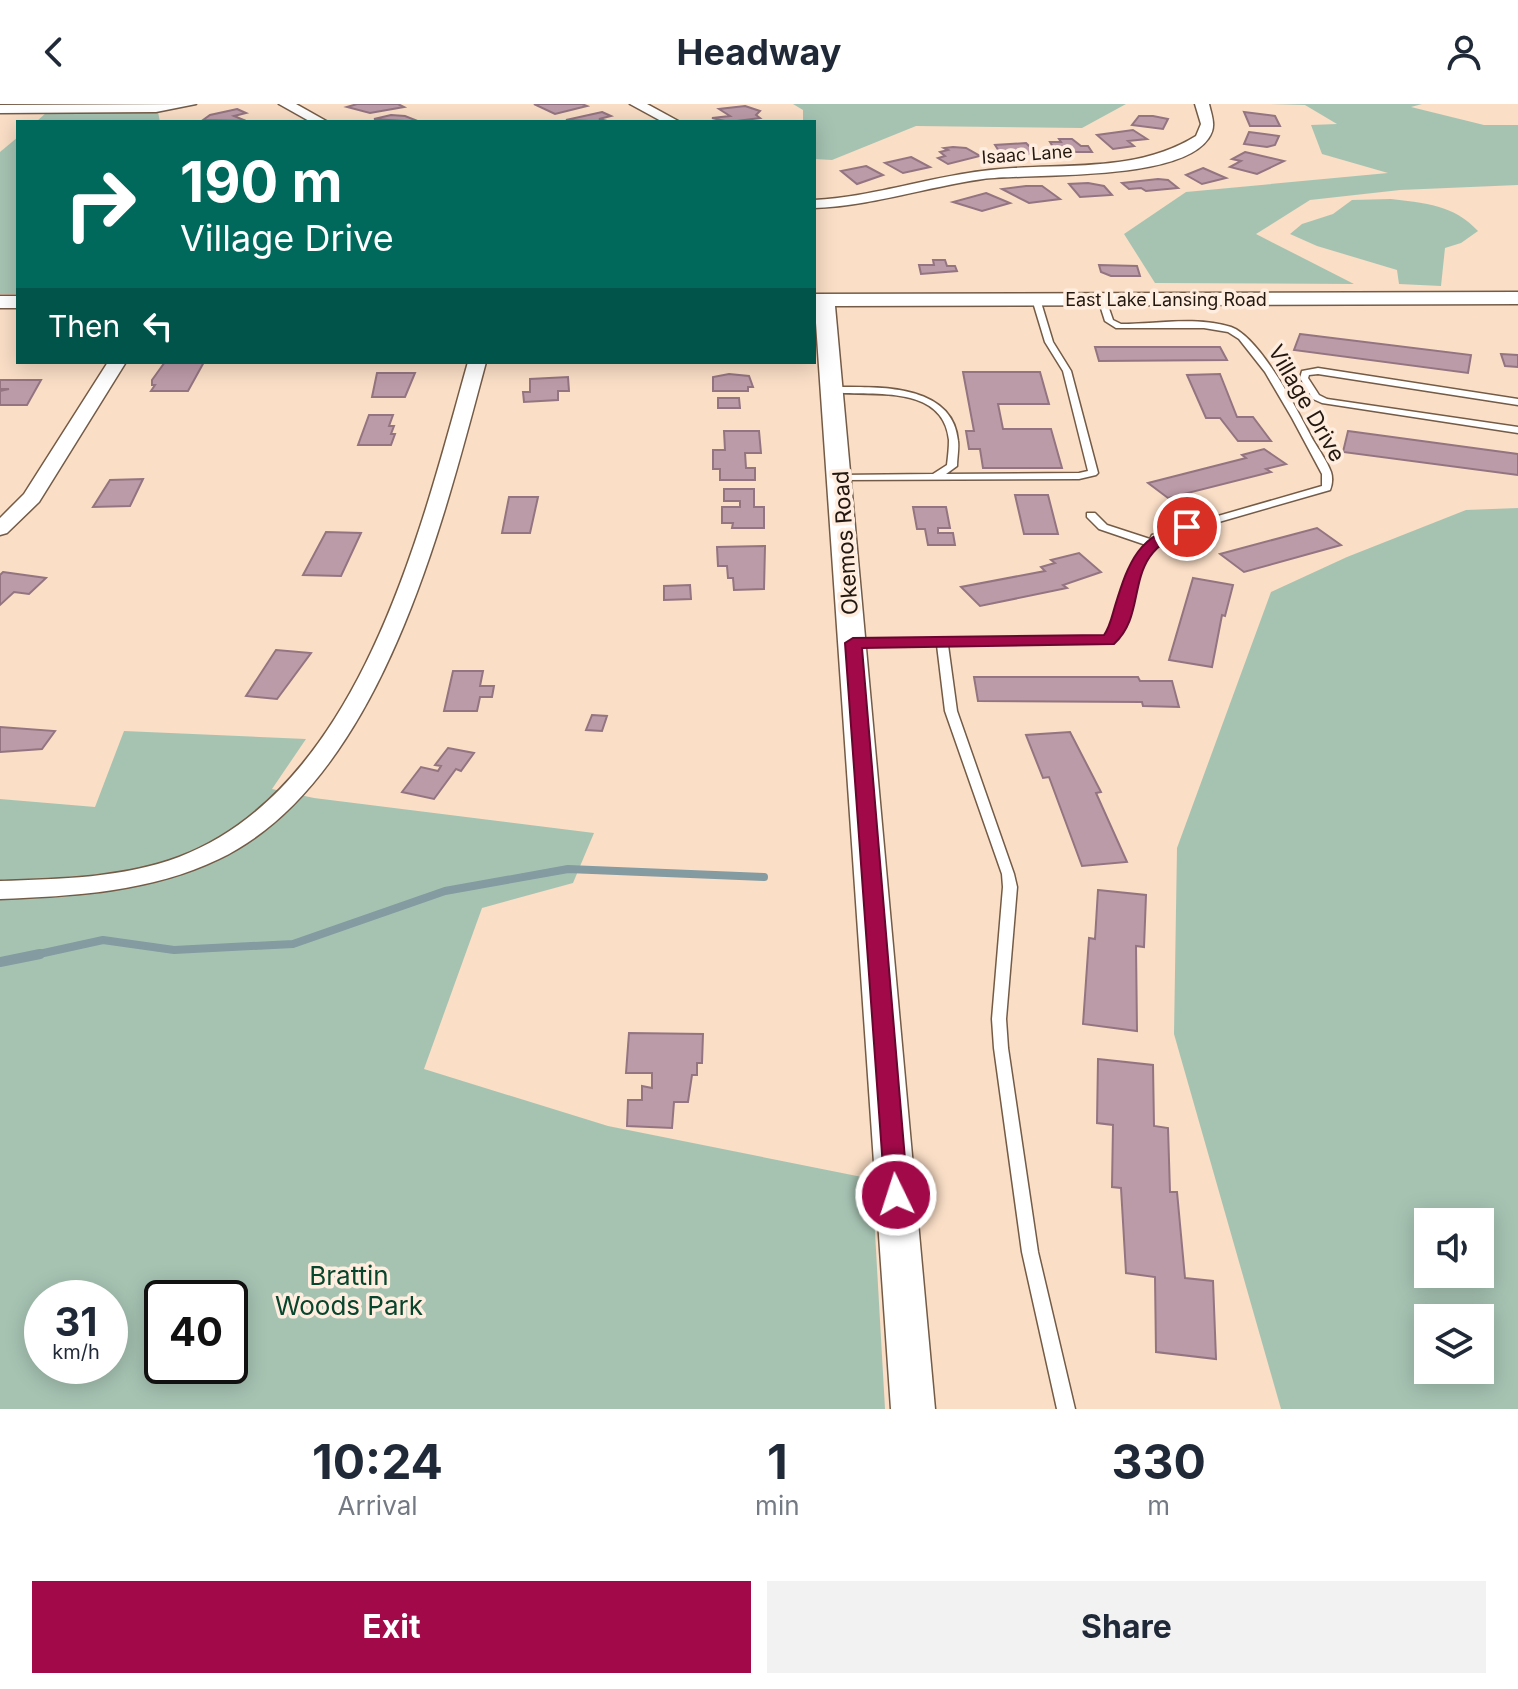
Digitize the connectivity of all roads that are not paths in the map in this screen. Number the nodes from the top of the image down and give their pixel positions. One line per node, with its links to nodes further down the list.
1 (189, 104): 5 (street)
2 (286, 104): 6 (street)
3 (637, 104): 7 (street)
4 (1202, 104): 8 (street, Isaac Lane)
5 (0, 109)
6 (317, 120)
7 (669, 120)
8 (816, 204)
9 (1518, 298): 11 (street, East Lake Lansing Road)
10 (1036, 299): 11 (street, East Lake Lansing Road); 12 (street, East Lake Lansing Road); 18 (lane)
11 (1102, 299): 22 (lane, Village Drive)
12 (819, 300): 15 (street, Okemos Road)
13 (116, 364): 21 (street)
14 (476, 364): 25 (street)
15 (832, 390): 18 (lane); 19 (street, Okemos Road)
16 (1518, 402): 17 (lane)
17 (1518, 430)
18 (935, 477): 19 (lane)
19 (840, 478): 24 (street, Okemos Road)
20 (1091, 515): 22 (lane)
21 (0, 529)
22 (1151, 543): 23 (lane)
23 (942, 641): 24 (lane); 27 (lane)
24 (853, 643): 26 (street, Okemos Road)
25 (0, 890)
26 (913, 1409)
27 (1066, 1409)

